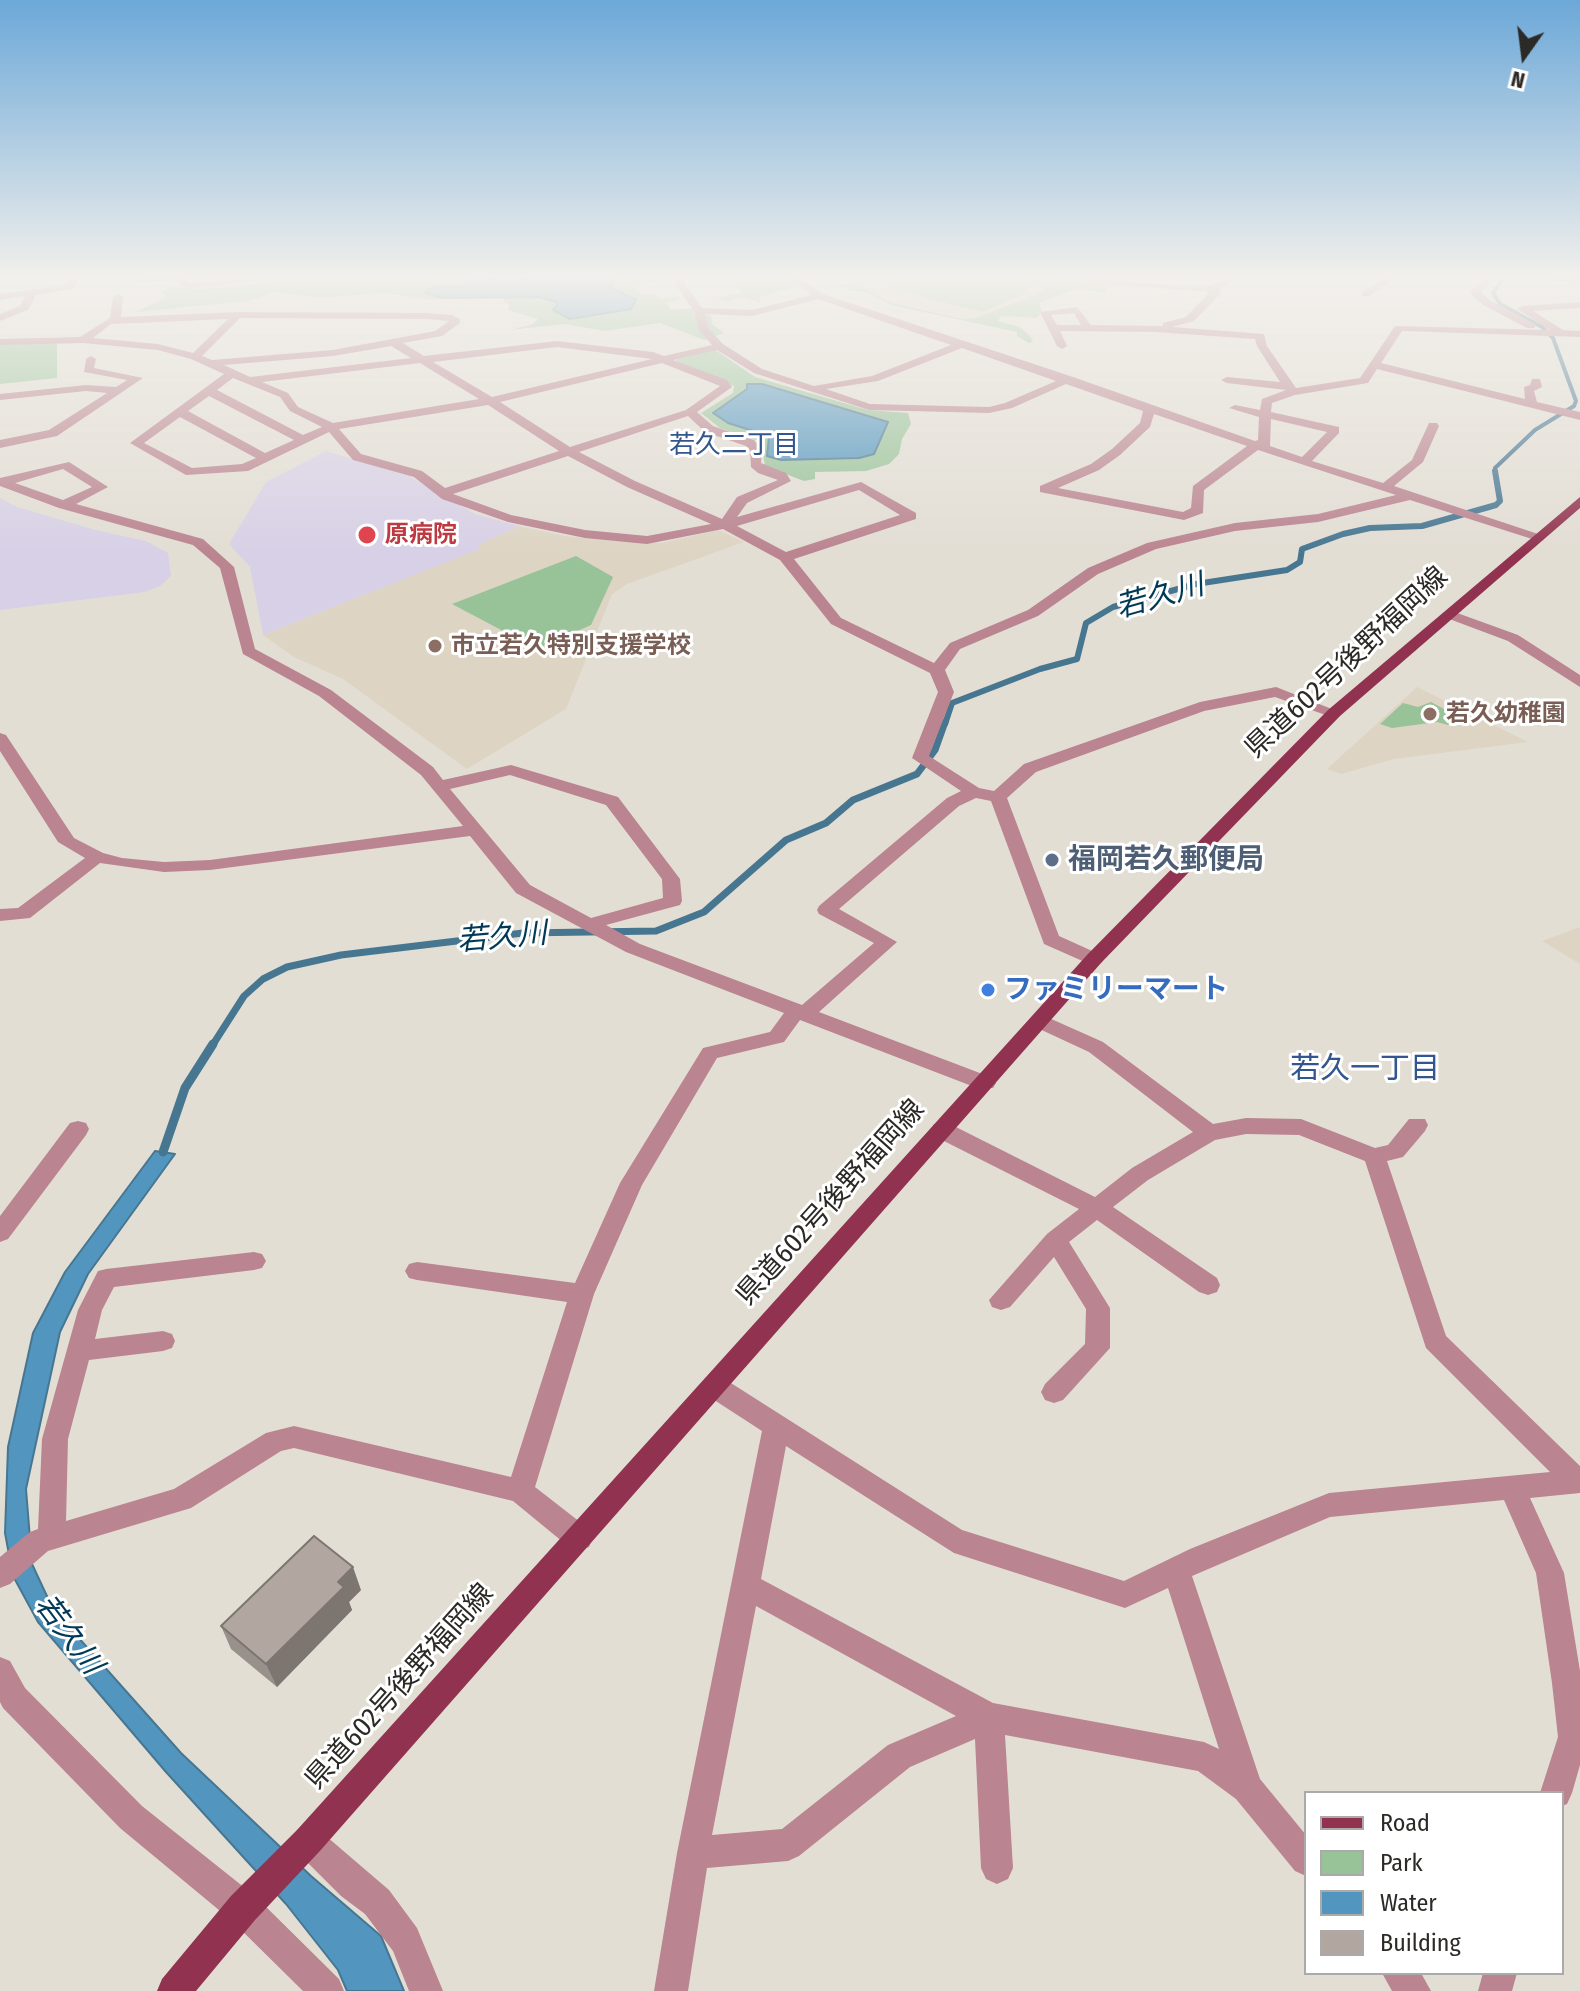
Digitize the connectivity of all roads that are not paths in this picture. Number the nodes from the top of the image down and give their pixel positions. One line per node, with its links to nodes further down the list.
1 (88, 370): 20 (street)
2 (224, 370): 13 (street)
3 (338, 370): 15 (street)
4 (438, 370): 23 (street)
5 (623, 370): 23 (street)
6 (686, 370): 28 (street)
7 (756, 370): 18 (street)
8 (897, 370): 18 (street)
9 (1041, 370): 14 (street)
10 (1278, 370): 19 (street)
11 (1371, 370): 19 (street)
12 (1394, 370): 24 (street)
13 (232, 374): 15 (street); 21 (street)
14 (1069, 379): 18 (street); 25 (street)
15 (252, 380): 33 (street)
16 (1227, 380): 19 (street)
17 (1536, 381): 24 (street)
18 (808, 388)
19 (1291, 389): 30 (street)
20 (117, 390): 22 (street); 35 (street)
21 (209, 391): 27 (street); 34 (street)
22 (0, 397)
23 (490, 401): 33 (street); 37 (street)
24 (1532, 404): 29 (street)
25 (1149, 407): 36 (street); 46 (street)
26 (1235, 408): 30 (street)
27 (180, 412): 38 (street); 38 (street)
28 (690, 412): 37 (street); 47 (street)
29 (1576, 415)
30 (1267, 416): 36 (street); 39 (street)
31 (1433, 426): 41 (street)
32 (0, 427): 35 (street)
33 (331, 427): 34 (street); 42 (street)
34 (303, 440): 38 (street)
35 (6, 443)
36 (1261, 445): 39 (street); 46 (street)
37 (569, 452): 42 (street); 47 (street)
38 (265, 458)
39 (1304, 462): 41 (street)
40 (1, 483): 45 (street); 45 (street)
41 (1384, 488): 43 (street)
42 (443, 493): 47 (street)
43 (1410, 496): 48 (street); 49 (street)
44 (1580, 501): 48 (main road, 県道602号後野福岡線)
45 (64, 505): 56 (street)
46 (1184, 516): 49 (street)
47 (725, 525): 50 (street); 50 (street)
48 (1537, 536): 51 (main road, 県道602号後野福岡線)
49 (1175, 541): 52 (street)
50 (785, 557): 52 (street)
51 (1449, 614): 53 (street); 54 (main road, 県道602号後野福岡線)
52 (937, 670): 57 (street)
53 (1580, 682)
54 (1334, 713): 58 (street); 63 (main road, 県道602号後野福岡線)
55 (0, 738): 60 (street)
56 (439, 786): 59 (street); 62 (street)
57 (974, 792): 58 (street); 64 (street)
58 (998, 797): 63 (street)
59 (475, 830): 60 (street); 62 (street)
60 (97, 857): 61 (street)
61 (0, 915)
62 (589, 924): 64 (street)
63 (1094, 959): 65 (main road, 県道602号後野福岡線)
64 (800, 1012): 66 (street); 78 (street)
65 (1040, 1021): 66 (main road, 県道602号後野福岡線); 70 (street)
66 (985, 1083): 69 (main road, 県道602号後野福岡線)
67 (1417, 1125): 71 (street)
68 (78, 1129): 73 (street)
69 (942, 1130): 72 (street); 82 (main road, 県道602号後野福岡線)
70 (1209, 1133): 71 (street); 72 (street)
71 (1374, 1156): 85 (street)
72 (1097, 1208): 74 (street); 77 (street)
73 (0, 1233)
74 (1055, 1240): 79 (street); 83 (street)
75 (254, 1261): 81 (street)
76 (417, 1271): 78 (street)
77 (1208, 1285)
78 (582, 1294): 87 (street)
79 (1001, 1300)
80 (163, 1341): 81 (street)
81 (79, 1351): 89 (street)
82 (714, 1386): 84 (street); 88 (main road, 県道602号後野福岡線)
83 (1054, 1392)
84 (776, 1428): 90 (street); 92 (street)
85 (1579, 1481): 86 (street)
86 (1512, 1487): 90 (street); 94 (street)
87 (520, 1491): 88 (street); 89 (street)
88 (579, 1538): 98 (main road, 県道602号後野福岡線)
89 (46, 1539): 91 (street)
90 (1176, 1570): 96 (street)
91 (0, 1575)
92 (747, 1587): 95 (street); 99 (street)
93 (0, 1671): 102 (street)
94 (1574, 1684): 97 (street)
95 (989, 1717): 96 (street); 99 (street); 101 (street)
96 (1247, 1788): 100 (street)
97 (1557, 1791)
98 (308, 1841): 102 (main road, 県道602号後野福岡線); 106 (street)
99 (693, 1853): 107 (street)
100 (1304, 1858)
101 (997, 1868)
102 (243, 1908): 104 (main road, 県道602号後野福岡線); 105 (street)
103 (1401, 1975): 108 (street)
104 (174, 1991)
105 (327, 1991)
106 (426, 1991)
107 (671, 1991)
108 (1414, 1991)

